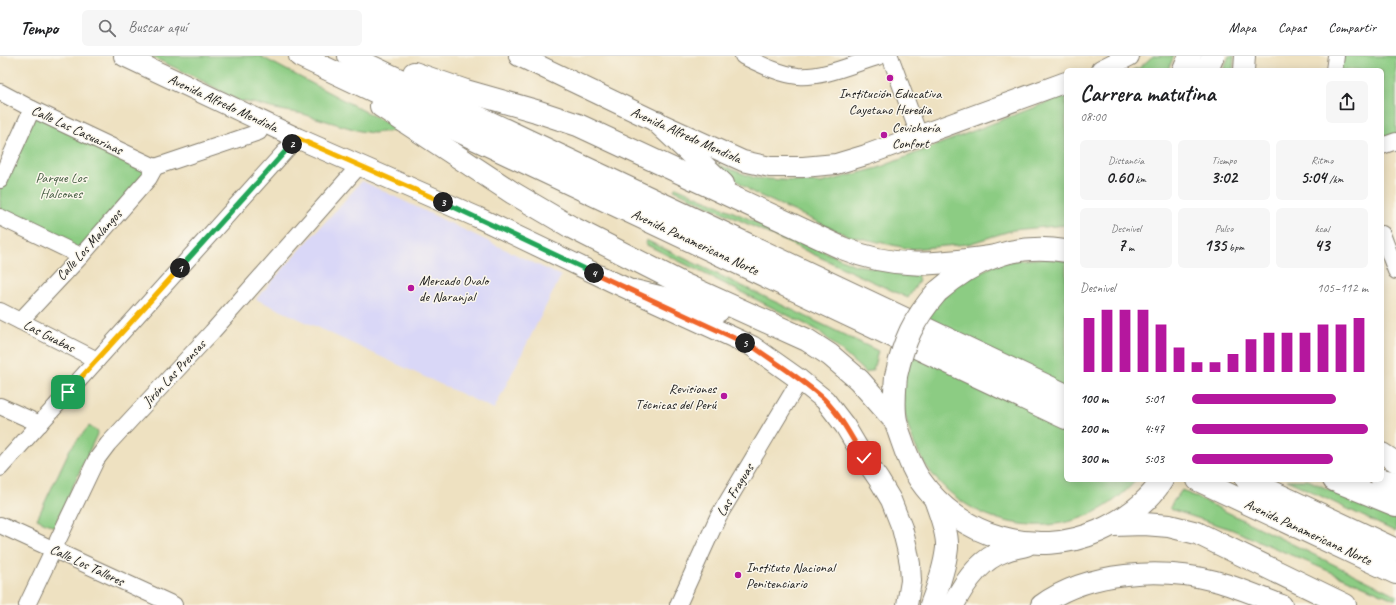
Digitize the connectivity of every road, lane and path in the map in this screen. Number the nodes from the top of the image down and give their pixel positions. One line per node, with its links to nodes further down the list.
1 (124, 56): 26 (main road, Avenida Alfredo Mendiola)
2 (300, 56): 14 (highway)
3 (349, 56): 45 (highway, Avenida Panamericana Norte)
4 (352, 56): 32 (highway)
5 (519, 56): 23 (main road, Avenida Alfredo Mendiola)
6 (743, 56): 7 (street)
7 (880, 56)
8 (890, 56): 25 (street)
9 (1129, 56): 15 (main road)
10 (1190, 56): 16 (highway)
11 (1213, 56): 17 (highway)
12 (1246, 56): 18 (main road)
13 (1336, 56): 19 (street)
14 (324, 67): 42 (highway); 47 (highway, Avenida Panamericana Norte)
15 (1105, 68)
16 (1185, 68)
17 (1208, 68)
18 (1244, 68)
19 (1334, 68)
20 (1064, 83): 25 (main road, Avenida Alfredo Mendiola)
21 (0, 92): 22 (street, Calle Las Casuarinas)
22 (32, 109): 30 (street, Calle Las Casuarinas); 31 (street)
23 (657, 122): 25 (main road, Avenida Alfredo Mendiola); 32 (highway)
24 (259, 132): 30 (street)
25 (919, 135)
26 (297, 138): 29 (main road, Avenida Alfredo Mendiola); 43 (street)
27 (1396, 141): 28 (street)
28 (1384, 145)
29 (359, 166): 39 (main road, Avenida Alfredo Mendiola); 64 (street, Jirón Las Prensas)
30 (155, 167): 36 (street, Calle Los Malangos)
31 (0, 180)
32 (740, 200): 37 (highway)
33 (0, 217): 36 (street)
34 (1384, 239): 38 (street)
35 (1062, 249): 37 (highway)
36 (81, 256): 41 (street, Calle Los Malangos)
37 (996, 256): 48 (highway, bridge)
38 (1396, 271)
39 (634, 291): 42 (highway); 44 (main road, Avenida Alfredo Mendiola)
40 (0, 311): 41 (street, Las Guabas)
41 (20, 321): 43 (street, Las Guabas)
42 (774, 324): 48 (highway)
43 (97, 360): 49 (street)
44 (800, 380): 70 (street, Las Fraguas); 71 (main road, Avenida Alfredo Mendiola)
45 (1064, 394)
46 (0, 406): 49 (street)
47 (1064, 417)
48 (896, 422): 59 (highway)
49 (40, 424): 52 (street)
50 (1384, 454): 51 (main road)
51 (1396, 462)
52 (0, 468)
53 (1384, 480): 58 (highway)
54 (1160, 482): 62 (highway)
55 (1202, 482): 67 (highway, Avenida Panamericana Norte)
56 (1251, 482): 65 (highway, Avenida Panamericana Norte)
57 (1339, 482): 60 (highway)
58 (1396, 483)
59 (936, 499): 63 (highway); 72 (highway)
60 (1396, 506)
61 (0, 525): 64 (street, Calle Los Talleres)
62 (1113, 525): 63 (highway); 66 (highway)
63 (1032, 544): 73 (highway)
64 (53, 550): 68 (street, Jirón Las Prensas); 69 (street, Calle Los Talleres)
65 (1396, 550)
66 (1243, 556): 76 (highway); 77 (highway)
67 (1396, 574)
68 (27, 605)
69 (174, 605)
70 (678, 605)
71 (907, 605)
72 (931, 605)
73 (953, 605)
74 (1041, 605): 75 (main road)
75 (1282, 605)
76 (1311, 605)
77 (1345, 605)

